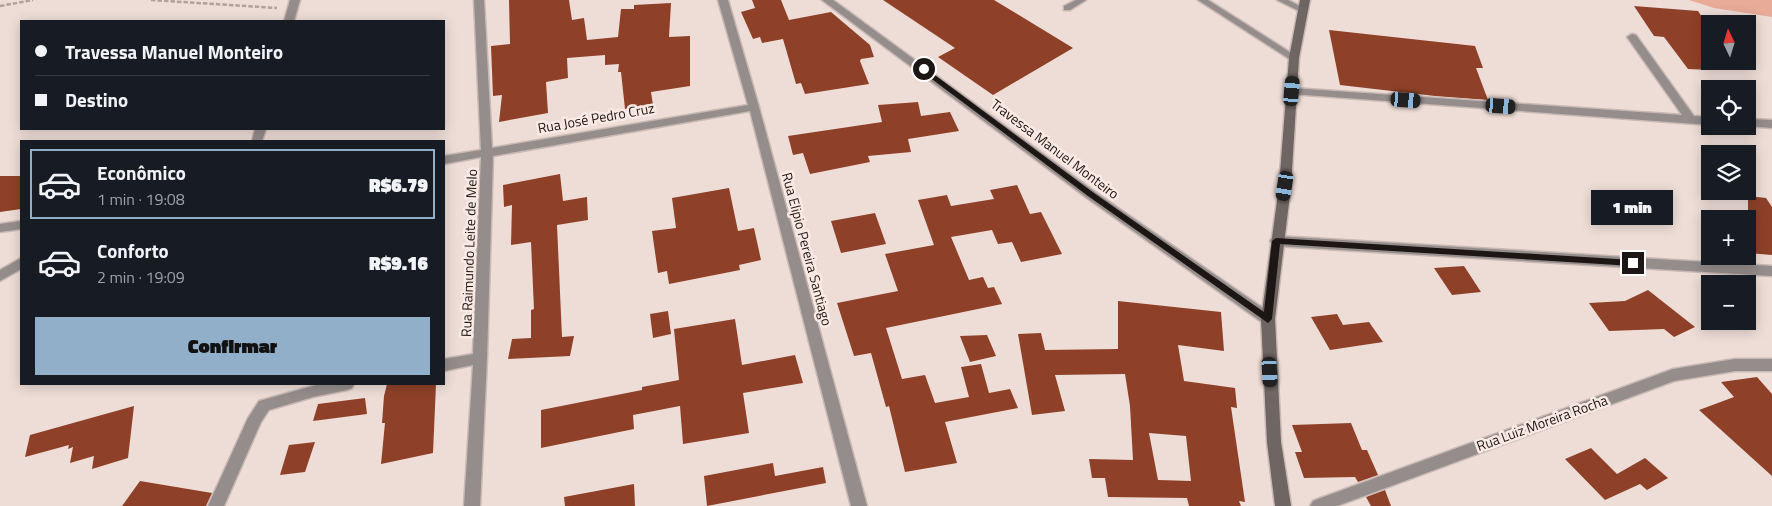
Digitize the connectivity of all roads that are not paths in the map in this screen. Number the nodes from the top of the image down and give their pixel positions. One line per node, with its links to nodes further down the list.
1 (479, 0): 19 (street, Rua Raimundo Leite de Melo)
2 (723, 0): 14 (street, Rua Elipio Pereira Santiago)
3 (826, 0): 27 (street, Travessa Manuel Monteiro)
4 (1082, 0): 9 (lane)
5 (1281, 0): 8 (lane)
6 (1210, 2): 12 (lane)
7 (293, 5): 10 (street)
8 (1304, 5): 12 (main road)
9 (1067, 8)
10 (289, 20)
11 (1632, 37): 15 (street)
12 (1294, 58): 13 (main road)
13 (1292, 91): 15 (street); 23 (main road)
14 (754, 107): 19 (street, Rua José Pedro Cruz); 34 (street, Rua Elipio Pereira Santiago)
15 (1691, 120): 16 (street)
16 (1701, 121)
17 (1756, 123): 18 (street)
18 (1772, 124)
19 (487, 152): 20 (street, Rua José Pedro Cruz); 28 (street, Rua Raimundo Leite de Melo)
20 (445, 160)
21 (20, 225): 22 (street)
22 (0, 228)
23 (1276, 241): 25 (street); 27 (main road)
24 (20, 264): 26 (street)
25 (1772, 271)
26 (0, 276)
27 (1268, 319): 35 (main road)
28 (480, 358): 29 (street); 33 (street, Rua Raimundo Leite de Melo)
29 (445, 365)
30 (1772, 366): 36 (street, Rua Luiz Moreira Rocha)
31 (342, 385): 32 (street)
32 (216, 506)
33 (472, 506)
34 (859, 506)
35 (1283, 506)
36 (1318, 506)

